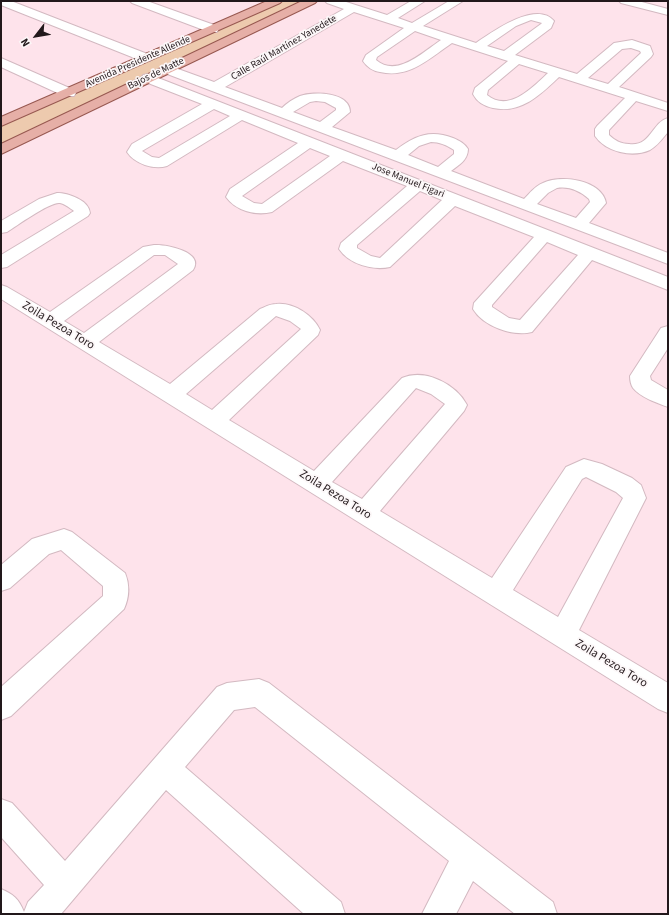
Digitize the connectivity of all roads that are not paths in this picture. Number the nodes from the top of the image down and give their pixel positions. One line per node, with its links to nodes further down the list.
1 (1, 1): 17 (street)
2 (136, 1): 14 (street)
3 (275, 1): 14 (main road, Avenida Presidente Allende)
4 (312, 1): 20 (main road, Bajos de Matte)
5 (331, 1): 10 (street)
6 (419, 1): 12 (street)
7 (457, 1): 13 (street)
8 (625, 1): 9 (street)
9 (660, 5): 11 (street)
10 (353, 8): 12 (street); 24 (street, Calle Raúl Martínez Yanedete)
11 (668, 12)
12 (388, 19): 13 (street)
13 (414, 27): 15 (street); 15 (street)
14 (213, 29): 17 (main road, Avenida Presidente Allende)
15 (450, 39): 16 (street)
16 (478, 47): 18 (street); 18 (street)
17 (146, 58): 26 (main road, Avenida Presidente Allende)
18 (511, 58): 21 (street); 21 (street)
19 (1, 62): 26 (street)
20 (167, 69): 22 (main road, Bajos de Matte); 24 (street, Jose Manuel Figari)
21 (557, 72): 23 (street)
22 (148, 78): 28 (street, Jose Manuel Figari); 36 (main road, Bajos de Matte)
23 (579, 79): 25 (street); 25 (street)
24 (215, 87): 30 (street, Jose Manuel Figari)
25 (610, 89): 27 (street)
26 (68, 92): 32 (main road, Avenida Presidente Allende)
27 (634, 96): 29 (street); 33 (street)
28 (212, 104): 31 (street, Jose Manuel Figari); 31 (street)
29 (668, 107)
30 (283, 113): 34 (street, Jose Manuel Figari); 34 (street)
31 (241, 115): 35 (street, Jose Manuel Figari)
32 (1, 122)
33 (668, 122)
34 (322, 127): 38 (street, Jose Manuel Figari)
35 (309, 142): 37 (street, Jose Manuel Figari); 37 (street)
36 (1, 150)
37 (341, 155): 40 (street, Jose Manuel Figari)
38 (398, 156): 39 (street, Jose Manuel Figari); 39 (street)
39 (441, 172): 42 (street, Jose Manuel Figari)
40 (418, 185): 41 (street, Jose Manuel Figari); 41 (street)
41 (453, 199): 45 (street, Jose Manuel Figari)
42 (527, 205): 43 (street, Jose Manuel Figari); 43 (street)
43 (579, 225): 47 (street, Jose Manuel Figari)
44 (1, 228): 48 (street)
45 (545, 235): 46 (street, Jose Manuel Figari); 46 (street)
46 (589, 253): 49 (street, Jose Manuel Figari)
47 (668, 259)
48 (1, 263)
49 (668, 284)
50 (1, 291): 51 (street, Zoila Pezoa Toro)
51 (50, 321): 53 (street, Zoila Pezoa Toro); 53 (street)
52 (668, 333): 55 (street)
53 (85, 342): 54 (street, Zoila Pezoa Toro)
54 (171, 395): 56 (street, Zoila Pezoa Toro); 56 (street)
55 (668, 399)
56 (214, 421): 57 (street, Zoila Pezoa Toro)
57 (316, 484): 58 (street, Zoila Pezoa Toro); 58 (street)
58 (364, 513): 60 (street, Zoila Pezoa Toro)
59 (1, 580): 63 (street)
60 (496, 594): 61 (street, Zoila Pezoa Toro); 61 (street)
61 (562, 635): 62 (street, Zoila Pezoa Toro)
62 (668, 699)
63 (1, 706)
64 (165, 769): 66 (street); 67 (street); 71 (street)
65 (1, 814): 67 (street)
66 (468, 857): 72 (street); 73 (street)
67 (65, 885): 70 (street)
68 (1, 905): 69 (street)
69 (8, 914)
70 (40, 914)
71 (329, 914)
72 (438, 914)
73 (541, 914)

